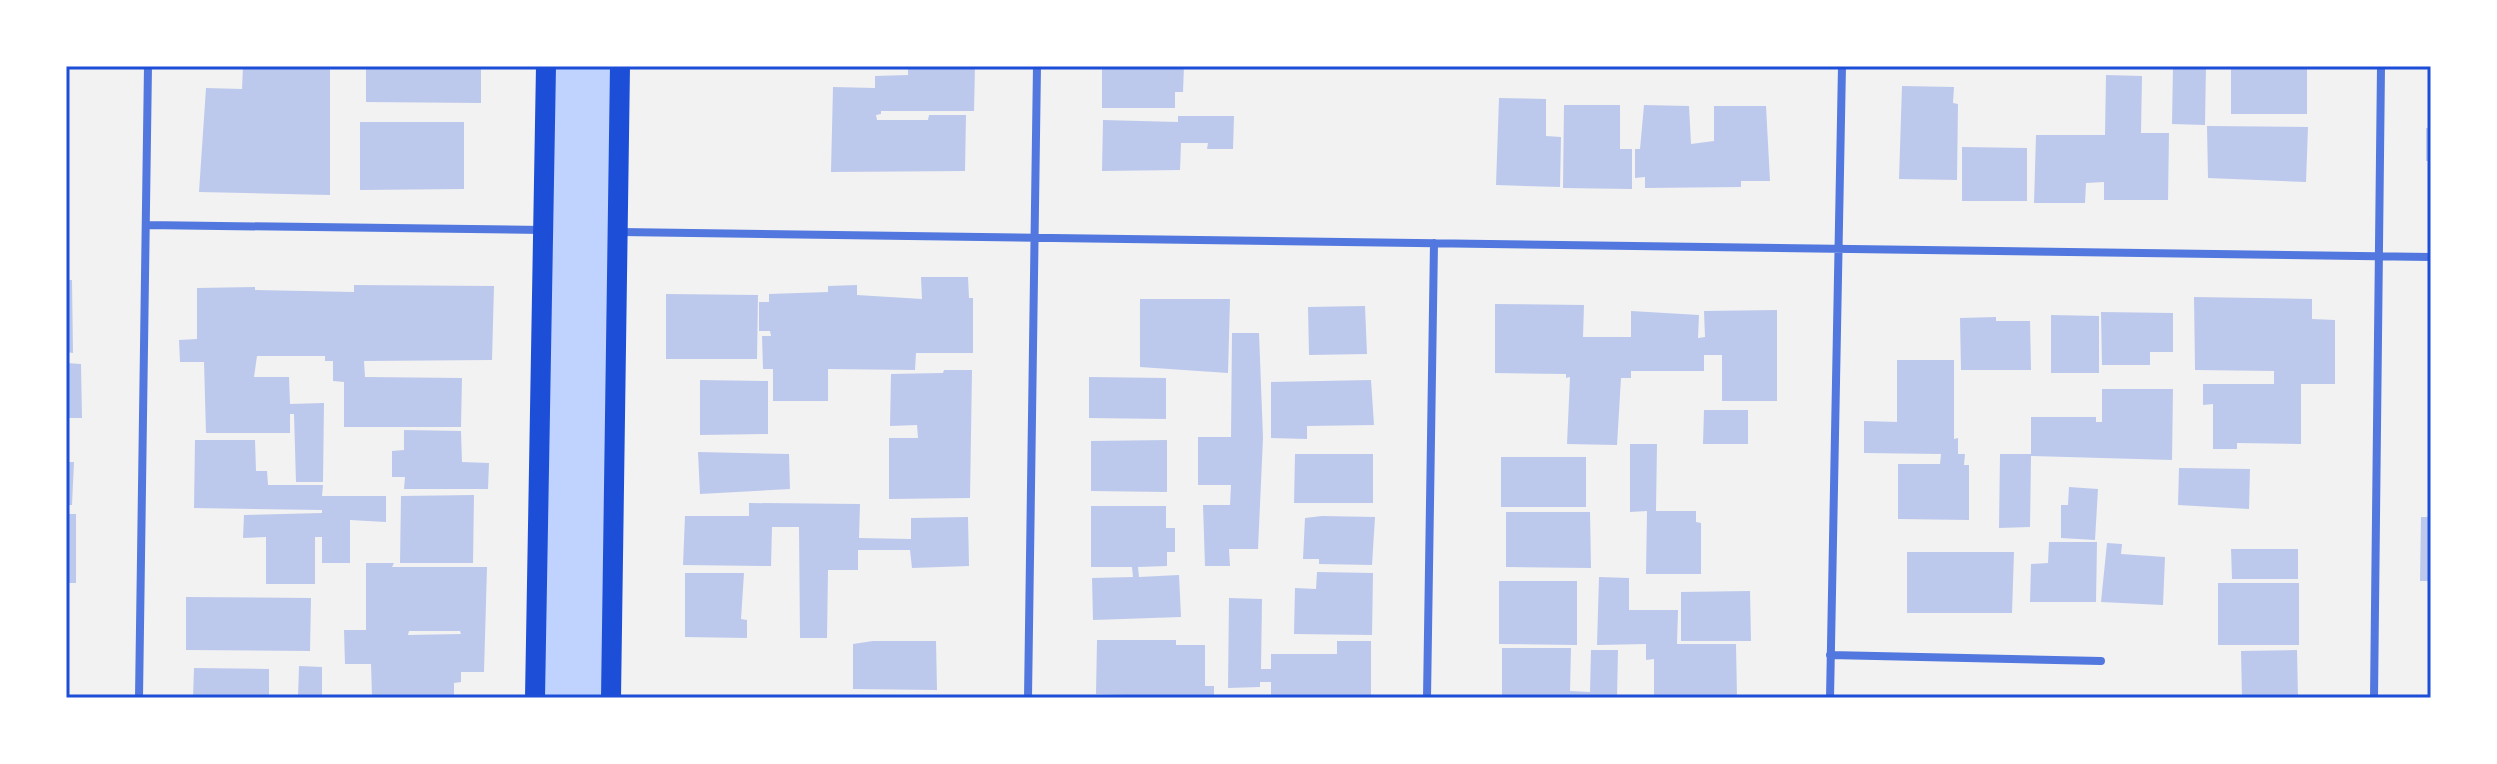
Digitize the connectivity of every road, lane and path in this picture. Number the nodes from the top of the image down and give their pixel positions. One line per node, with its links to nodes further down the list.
1 (148, 66): 7 (street)
2 (546, 66): 8 (main road)
3 (620, 66): 9 (main road)
4 (1037, 66): 10 (street)
5 (1842, 66): 12 (street)
6 (2381, 66): 13 (street)
7 (146, 225): 8 (street); 17 (street)
8 (544, 230): 18 (main road)
9 (618, 232): 10 (street); 19 (main road)
10 (1035, 238): 11 (street); 20 (street)
11 (1434, 243): 12 (street); 21 (street)
12 (1838, 248): 13 (street); 15 (street)
13 (2379, 256): 14 (street); 23 (street)
14 (2431, 257)
15 (1830, 655): 16 (street); 22 (street)
16 (2101, 661)
17 (139, 698)
18 (535, 698)
19 (611, 698)
20 (1028, 698)
21 (1427, 698)
22 (1830, 698)
23 (2374, 698)

